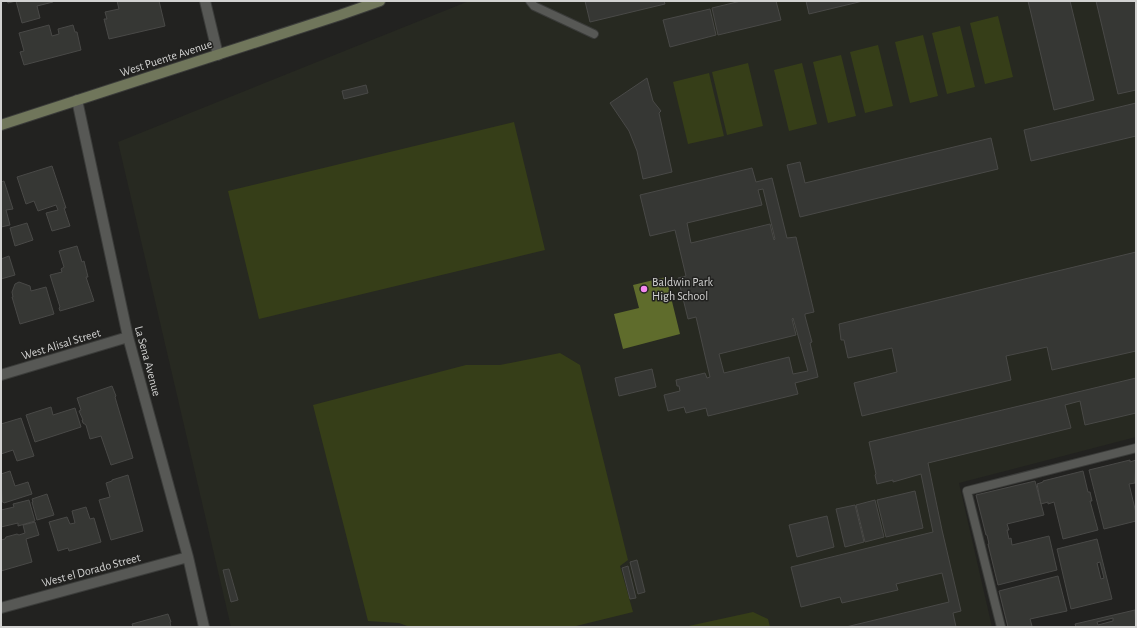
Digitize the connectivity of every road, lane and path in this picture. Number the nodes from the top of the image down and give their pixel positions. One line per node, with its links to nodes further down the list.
1 (205, 1): 5 (street)
2 (380, 1): 5 (main road, West Puente Avenue)
3 (530, 1): 4 (lane)
4 (594, 34)
5 (218, 55): 6 (main road, West Puente Avenue)
6 (77, 100): 7 (main road, West Puente Avenue); 8 (street, La Sena Avenue)
7 (1, 125)
8 (128, 337): 9 (street, West Alisal Street); 11 (street, La Sena Avenue)
9 (1, 375)
10 (1136, 448): 14 (lane)
11 (188, 556): 12 (street, West el Dorado Street); 13 (street, La Sena Avenue)
12 (1, 608)
13 (204, 627)
14 (1001, 627)

